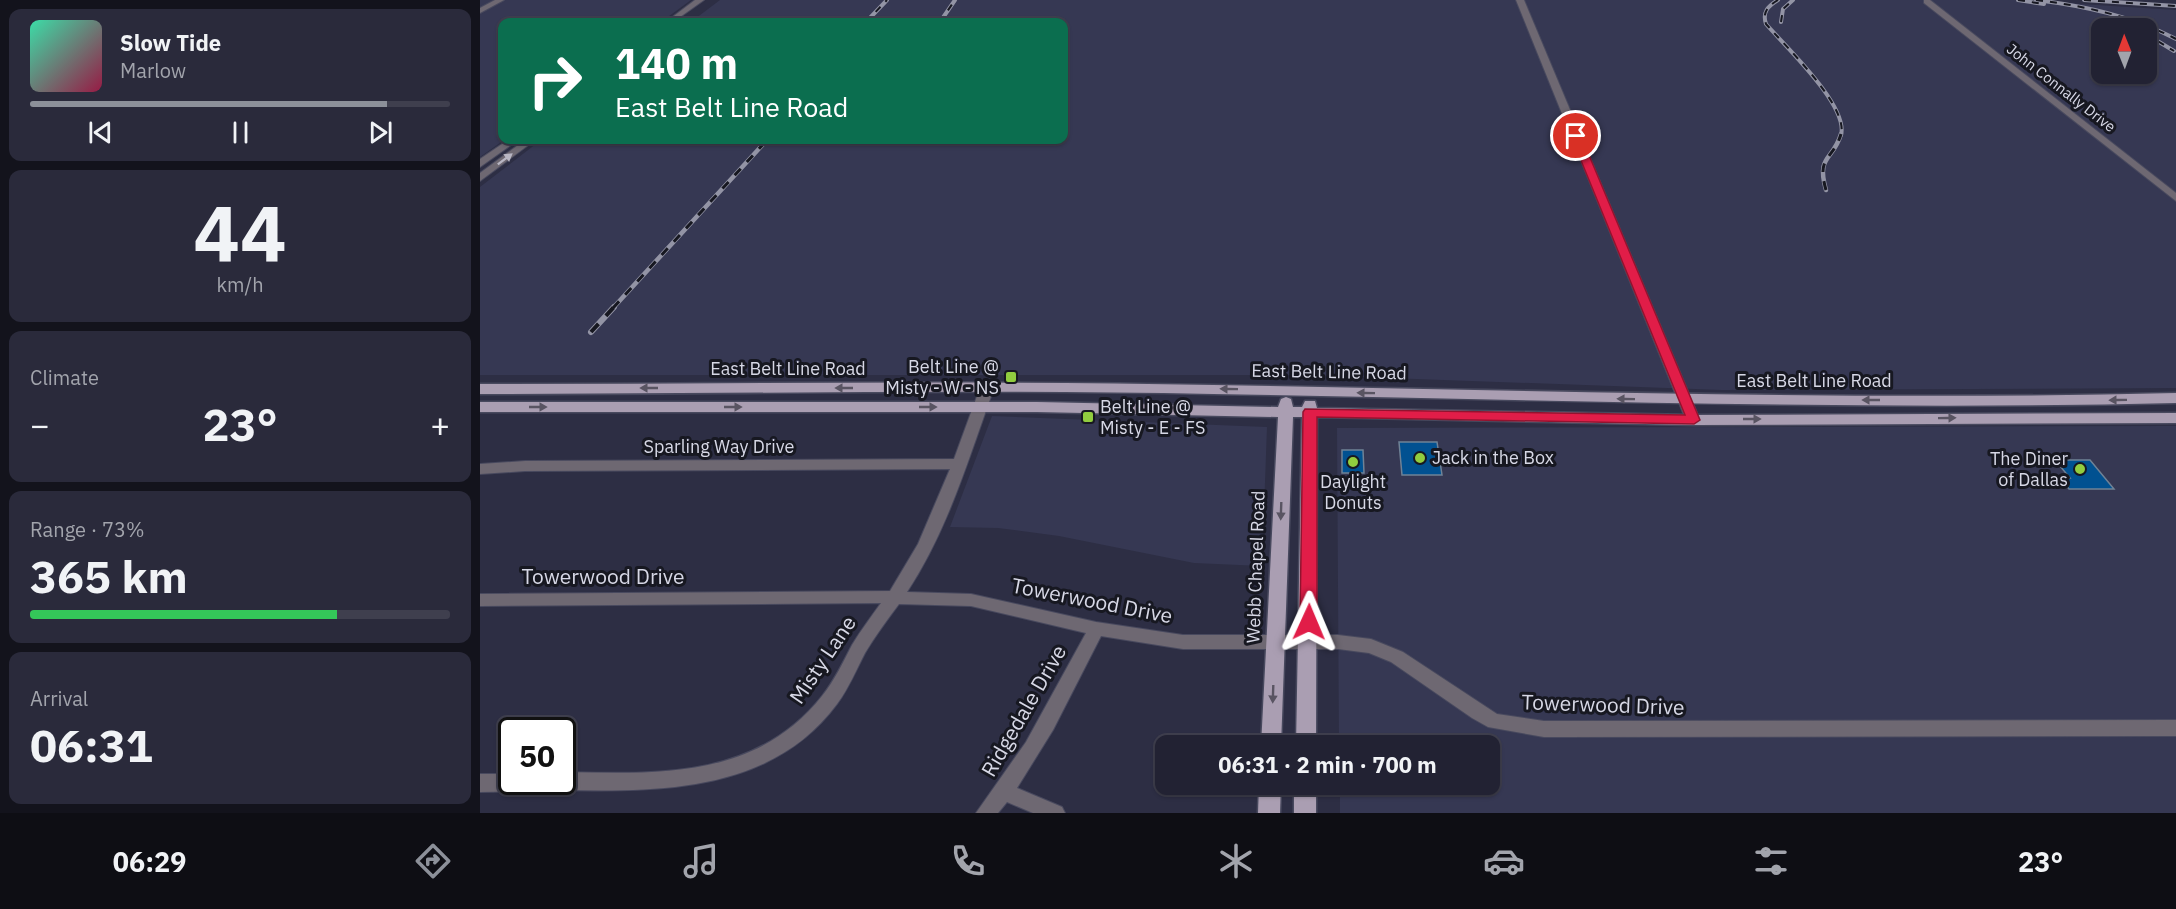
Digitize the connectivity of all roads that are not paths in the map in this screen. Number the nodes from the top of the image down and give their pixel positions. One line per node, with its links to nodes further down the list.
1 (500, 0): 5 (street)
2 (1520, 0): 19 (street)
3 (704, 1): 6 (street); 7 (street)
4 (1927, 1): 12 (street, John Connally Drive)
5 (480, 11)
6 (676, 18)
7 (686, 18)
8 (508, 144): 10 (street)
9 (526, 144): 11 (street, one-way to 9)
10 (480, 164)
11 (480, 178)
12 (2176, 198)
13 (585, 388): 14 (main road, East Belt Line Road, one-way to 13); 15 (main road, East Belt Line Road); 23 (main road)
14 (987, 388): 16 (main road, East Belt Line Road, one-way to 14); 21 (street, Misty Lane)
15 (480, 389)
16 (1288, 390): 17 (main road, East Belt Line Road); 24 (main road, Webb Chapel Road)
17 (1311, 391): 19 (main road, East Belt Line Road, one-way to 17); 25 (main road)
18 (2176, 398): 20 (main road, East Belt Line Road, one-way to 20)
19 (1685, 400): 20 (main road, East Belt Line Road, one-way to 19); 28 (street)
20 (2056, 401): 26 (main road)
21 (980, 406): 23 (main road, East Belt Line Road, one-way to 21); 24 (main road, East Belt Line Road); 29 (street, Misty Lane)
22 (480, 407): 23 (main road, East Belt Line Road, one-way to 23)
23 (569, 407)
24 (1285, 411): 25 (main road, East Belt Line Road); 31 (main road, Webb Chapel Road)
25 (1310, 412): 28 (main road, East Belt Line Road); 32 (main road)
26 (2070, 418): 27 (main road, East Belt Line Road); 28 (main road, East Belt Line Road, one-way to 26)
27 (2176, 418)
28 (1694, 420)
29 (959, 464): 30 (street, Sparling Way Drive); 33 (street, Misty Lane)
30 (480, 469)
31 (1282, 475): 32 (main road); 37 (main road, Webb Chapel Road, one-way to 37)
32 (1309, 475): 36 (main road)
33 (895, 598): 34 (street, Towerwood Drive); 35 (street, Towerwood Drive); 41 (street, Misty Lane)
34 (480, 600)
35 (1096, 629): 37 (street, Towerwood Drive); 44 (street, Ridgedale Drive)
36 (1308, 641): 37 (street, Towerwood Drive); 38 (street, Towerwood Drive); 40 (main road)
37 (1275, 643): 39 (main road, Webb Chapel Road, one-way to 39)
38 (2176, 728)
39 (1271, 735)
40 (1306, 735)
41 (576, 782)
42 (480, 783): 43 (street)
43 (498, 783)
44 (1004, 792): 47 (street, Ridgedale Drive); 48 (street)
45 (1270, 795): 49 (main road)
46 (1305, 795): 50 (main road)
47 (986, 813)
48 (1055, 813)
49 (1269, 813)
50 (1305, 813)

